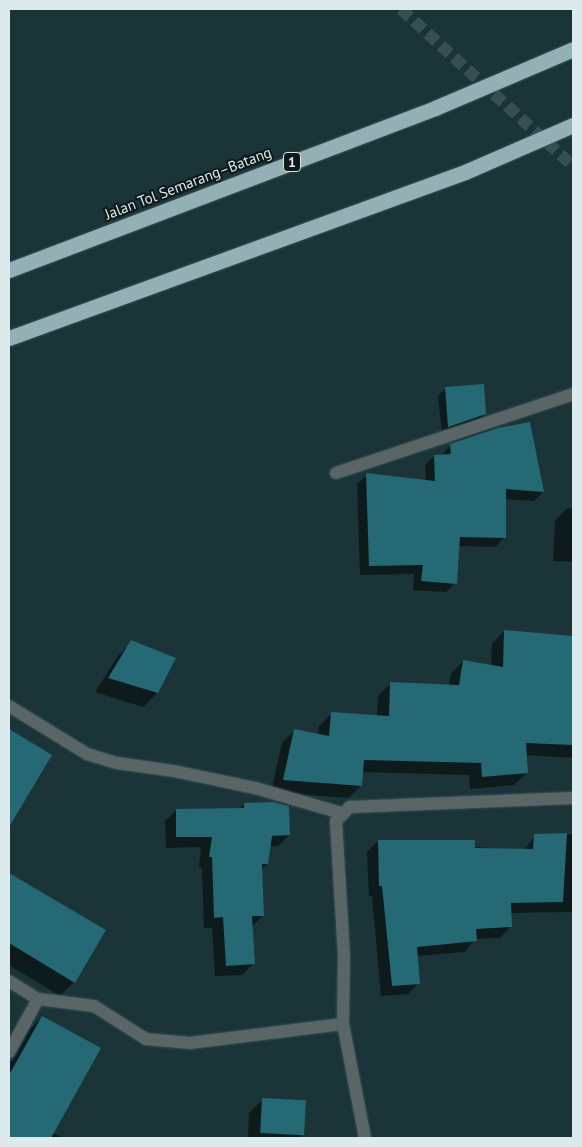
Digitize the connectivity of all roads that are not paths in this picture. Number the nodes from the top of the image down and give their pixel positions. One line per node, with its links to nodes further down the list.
1 (573, 49): 3 (highway, Jalan Tol Semarang–Batang / 1)
2 (573, 125): 4 (highway)
3 (9, 270)
4 (9, 338)
5 (573, 394): 6 (street)
6 (336, 473)
7 (9, 706): 9 (street)
8 (573, 798): 9 (street)
9 (341, 813): 12 (street)
10 (9, 981): 11 (street)
11 (38, 998): 12 (street); 13 (street)
12 (343, 1024): 14 (street)
13 (9, 1052)
14 (365, 1138)

